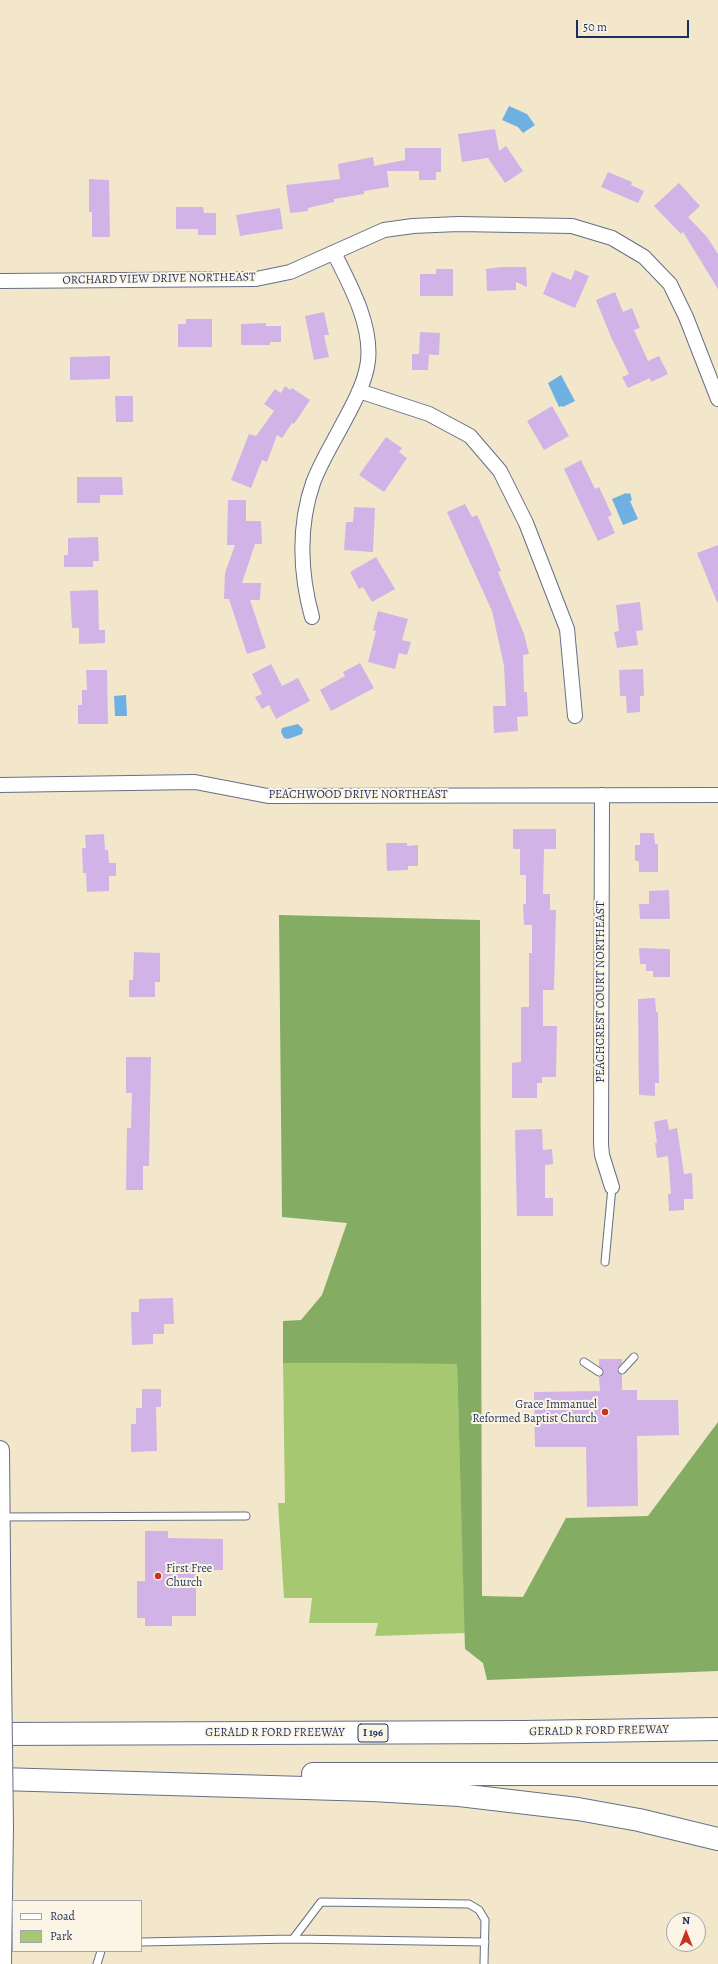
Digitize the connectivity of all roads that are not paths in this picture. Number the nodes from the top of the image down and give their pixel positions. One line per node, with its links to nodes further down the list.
1 (334, 252): 2 (street, ORCHARD VIEW DRIVE NORTHEAST); 3 (street); 4 (street, ORCHARD VIEW DRIVE NORTHEAST)
2 (0, 281)
3 (359, 391): 5 (street); 6 (street)
4 (718, 399)
5 (312, 617)
6 (574, 716)
7 (0, 785): 8 (street, PEACHWOOD DRIVE NORTHEAST)
8 (602, 795): 9 (street, PEACHWOOD DRIVE NORTHEAST); 10 (street, PEACHCREST COURT NORTHEAST)
9 (718, 795)
10 (612, 1187): 11 (lane)
11 (606, 1262)
12 (634, 1357): 14 (lane)
13 (584, 1362): 15 (lane)
14 (622, 1370)
15 (599, 1372)
16 (0, 1450): 18 (street)
17 (246, 1516): 18 (lane)
18 (0, 1518): 19 (street)
19 (0, 1527): 29 (street, bridge)
20 (718, 1730): 21 (highway, GERALD R FORD FREEWAY / I 196)
21 (0, 1734)
22 (718, 1774): 23 (highway)
23 (0, 1778): 24 (highway)
24 (718, 1839)
25 (293, 1938): 26 (lane); 27 (lane); 27 (lane)
26 (142, 1942)
27 (485, 1942): 31 (lane)
28 (101, 1952): 30 (lane)
29 (2, 1964)
30 (97, 1964)
31 (484, 1964)

